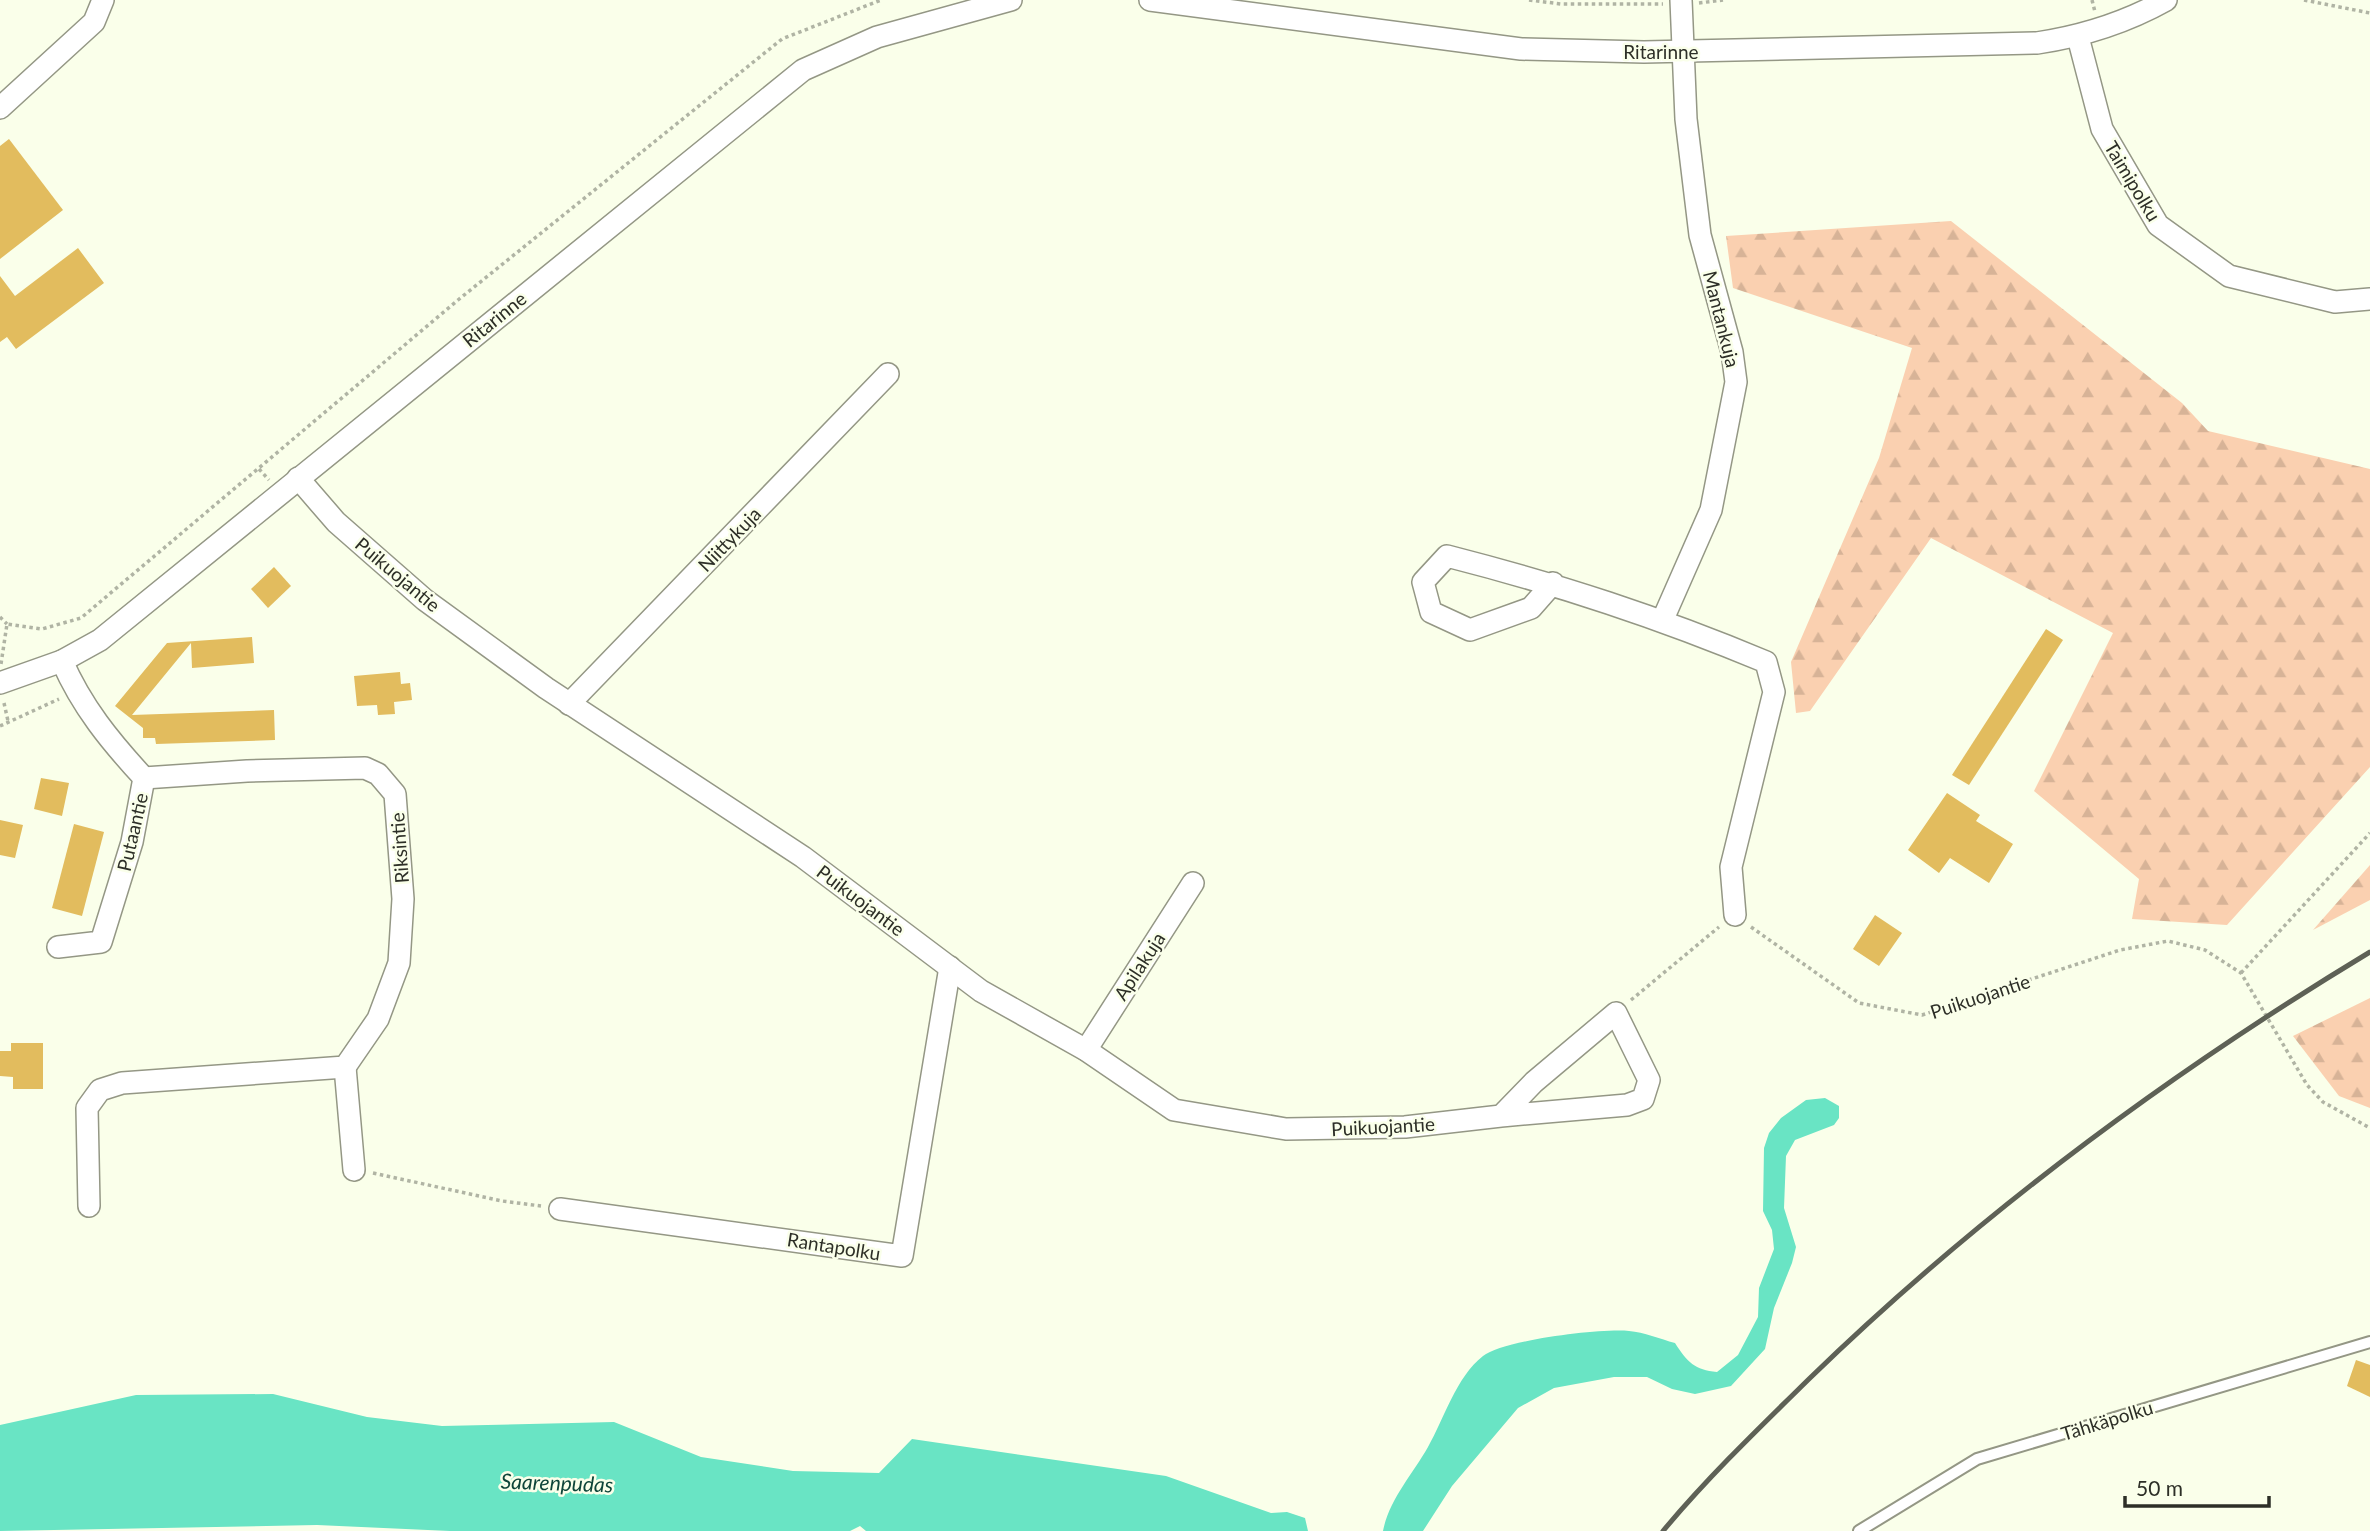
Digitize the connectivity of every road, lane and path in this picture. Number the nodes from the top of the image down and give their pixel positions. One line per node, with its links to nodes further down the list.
1 (103, 0): 13 (street)
2 (881, 0): 20 (path)
3 (1011, 0): 16 (street, Ritarinne)
4 (1150, 0): 12 (street, Ritarinne)
5 (1529, 0): 9 (path)
6 (1723, 0): 9 (path)
7 (2166, 0): 11 (street, Ritarinne)
8 (2304, 0): 10 (path)
9 (1682, 2): 12 (street, Mantankuja)
10 (2370, 13)
11 (2078, 37): 12 (street, Ritarinne); 14 (street, Taimipolku)
12 (1685, 51): 19 (street, Mantankuja)
13 (0, 108)
14 (2370, 299)
15 (888, 374): 25 (street, Niittykuja)
16 (298, 478): 21 (street, Ritarinne); 25 (street, Puikuojantie)
17 (1553, 583): 17 (street); 19 (street)
18 (0, 617): 20 (path)
19 (1662, 619): 30 (street)
20 (7, 624): 22 (path)
21 (62, 661): 23 (street, Ritarinne); 24 (street, Putaantie)
22 (0, 673)
23 (0, 683)
24 (76, 692): 26 (path); 27 (street, Putaantie)
25 (569, 704): 32 (street, Puikuojantie)
26 (0, 726)
27 (144, 778): 31 (street, Putaantie); 36 (street, Riksintie)
28 (2370, 833): 33 (path)
29 (1193, 883): 35 (street, Apilakuja)
30 (1735, 915): 33 (path, Puikuojantie); 34 (path)
31 (58, 947)
32 (950, 967): 35 (street, Puikuojantie); 41 (street, Rantapolku)
33 (2241, 973): 38 (path)
34 (1616, 1013): 37 (street); 37 (street, Puikuojantie)
35 (1086, 1050): 37 (street, Puikuojantie)
36 (345, 1067): 39 (street); 40 (street)
37 (1501, 1116)
38 (2370, 1128)
39 (354, 1170): 41 (path)
40 (89, 1206)
41 (560, 1209)
42 (2370, 1342): 43 (lane, Tähkäpolku)
43 (1859, 1531)

